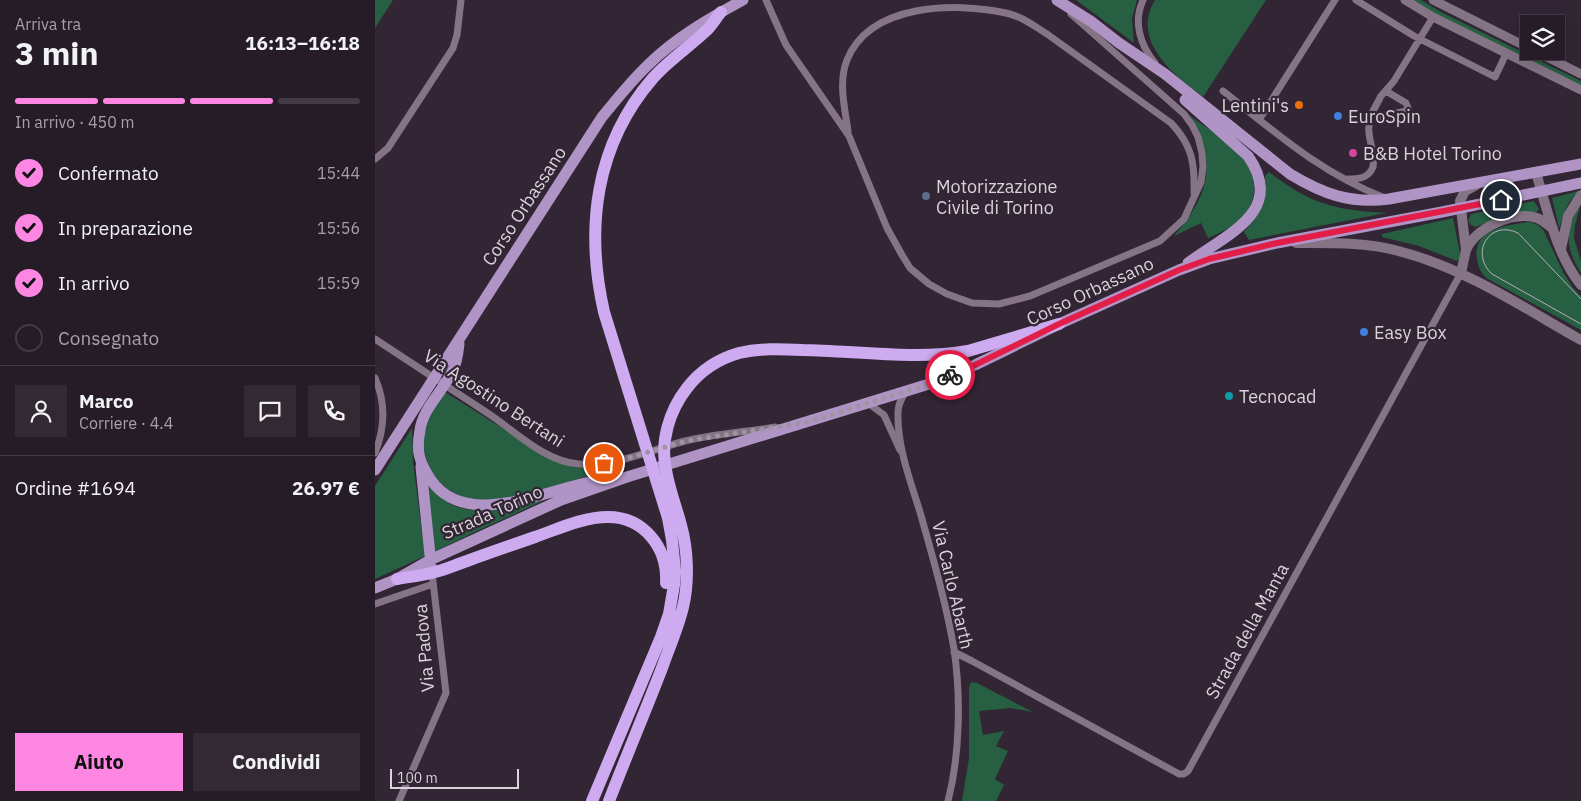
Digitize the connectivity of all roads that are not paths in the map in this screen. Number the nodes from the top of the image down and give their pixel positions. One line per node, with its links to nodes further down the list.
1 (461, 0): 25 (street)
2 (743, 0): 10 (main road, Corso Orbassano)
3 (766, 0): 24 (street)
4 (1057, 0): 13 (main road); 33 (street)
5 (1143, 0): 17 (street)
6 (1335, 0): 23 (street)
7 (1356, 0): 12 (street)
8 (1405, 0): 11 (street)
9 (1433, 0): 14 (street)
10 (721, 12): 48 (main road, Corso Orbassano); 56 (highway)
11 (1433, 17): 12 (street); 15 (street)
12 (1420, 39): 15 (street); 21 (street)
13 (1119, 43): 17 (main road); 40 (main road)
14 (1520, 44)
15 (1506, 54): 19 (street)
16 (1553, 60): 18 (street)
17 (1165, 74): 34 (main road)
18 (1581, 74)
19 (1578, 90)
20 (1223, 91): 23 (street)
21 (1386, 91): 22 (street); 22 (street)
22 (1372, 113): 28 (street)
23 (1259, 120): 28 (street)
24 (849, 136): 33 (street); 33 (street)
25 (375, 160)
26 (1581, 164): 27 (main road)
27 (1536, 173): 30 (main road); 31 (main road)
28 (1346, 179): 34 (street)
29 (1581, 183): 31 (main road, Corso Orbassano)
30 (1479, 184): 34 (main road); 35 (main road)
31 (1541, 191): 35 (main road, Corso Orbassano); 36 (main road)
32 (1581, 195): 39 (main road)
33 (1194, 198)
34 (1389, 199)
35 (1461, 208): 37 (main road, Corso Orbassano); 38 (main road)
36 (1553, 230): 38 (main road); 39 (main road)
37 (1277, 243): 40 (main road, Corso Orbassano); 41 (main road)
38 (1466, 250): 41 (main road)
39 (1561, 252): 42 (main road)
40 (1179, 270): 43 (main road, Corso Orbassano)
41 (1461, 273): 45 (main road); 62 (street, Strada della Manta)
42 (1581, 286)
43 (1059, 324): 47 (main road, Corso Orbassano); 56 (highway)
44 (375, 339): 50 (street, Via Agostino Bertani)
45 (1581, 340)
46 (375, 378): 51 (street)
47 (906, 391): 49 (main road, Corso Orbassano); 52 (street, Via Carlo Abarth)
48 (431, 395): 53 (main road); 54 (main road, Corso Orbassano)
49 (868, 403): 50 (main road, Corso Orbassano); 52 (street, Via Carlo Abarth)
50 (808, 422): 55 (main road, Corso Orbassano)
51 (375, 453)
52 (903, 455): 62 (street, Via Carlo Abarth)
53 (421, 465): 55 (main road); 57 (main road)
54 (375, 470)
55 (627, 477): 57 (main road, Strada Torino)
56 (664, 486): 63 (highway); 67 (highway)
57 (430, 560): 58 (main road); 59 (main road, Strada Torino)
58 (433, 578): 59 (highway); 61 (street); 63 (highway); 65 (street, Via Padova)
59 (397, 579): 60 (main road, Strada Torino)
60 (375, 588)
61 (375, 604)
62 (954, 652): 64 (street, Via Carlo Abarth)
63 (615, 747): 66 (highway)
64 (952, 786): 68 (street, Via Carlo Abarth); 69 (street, Via Carlo Abarth)
65 (399, 801)
66 (592, 801)
67 (609, 801)
68 (948, 801)
69 (952, 801)

